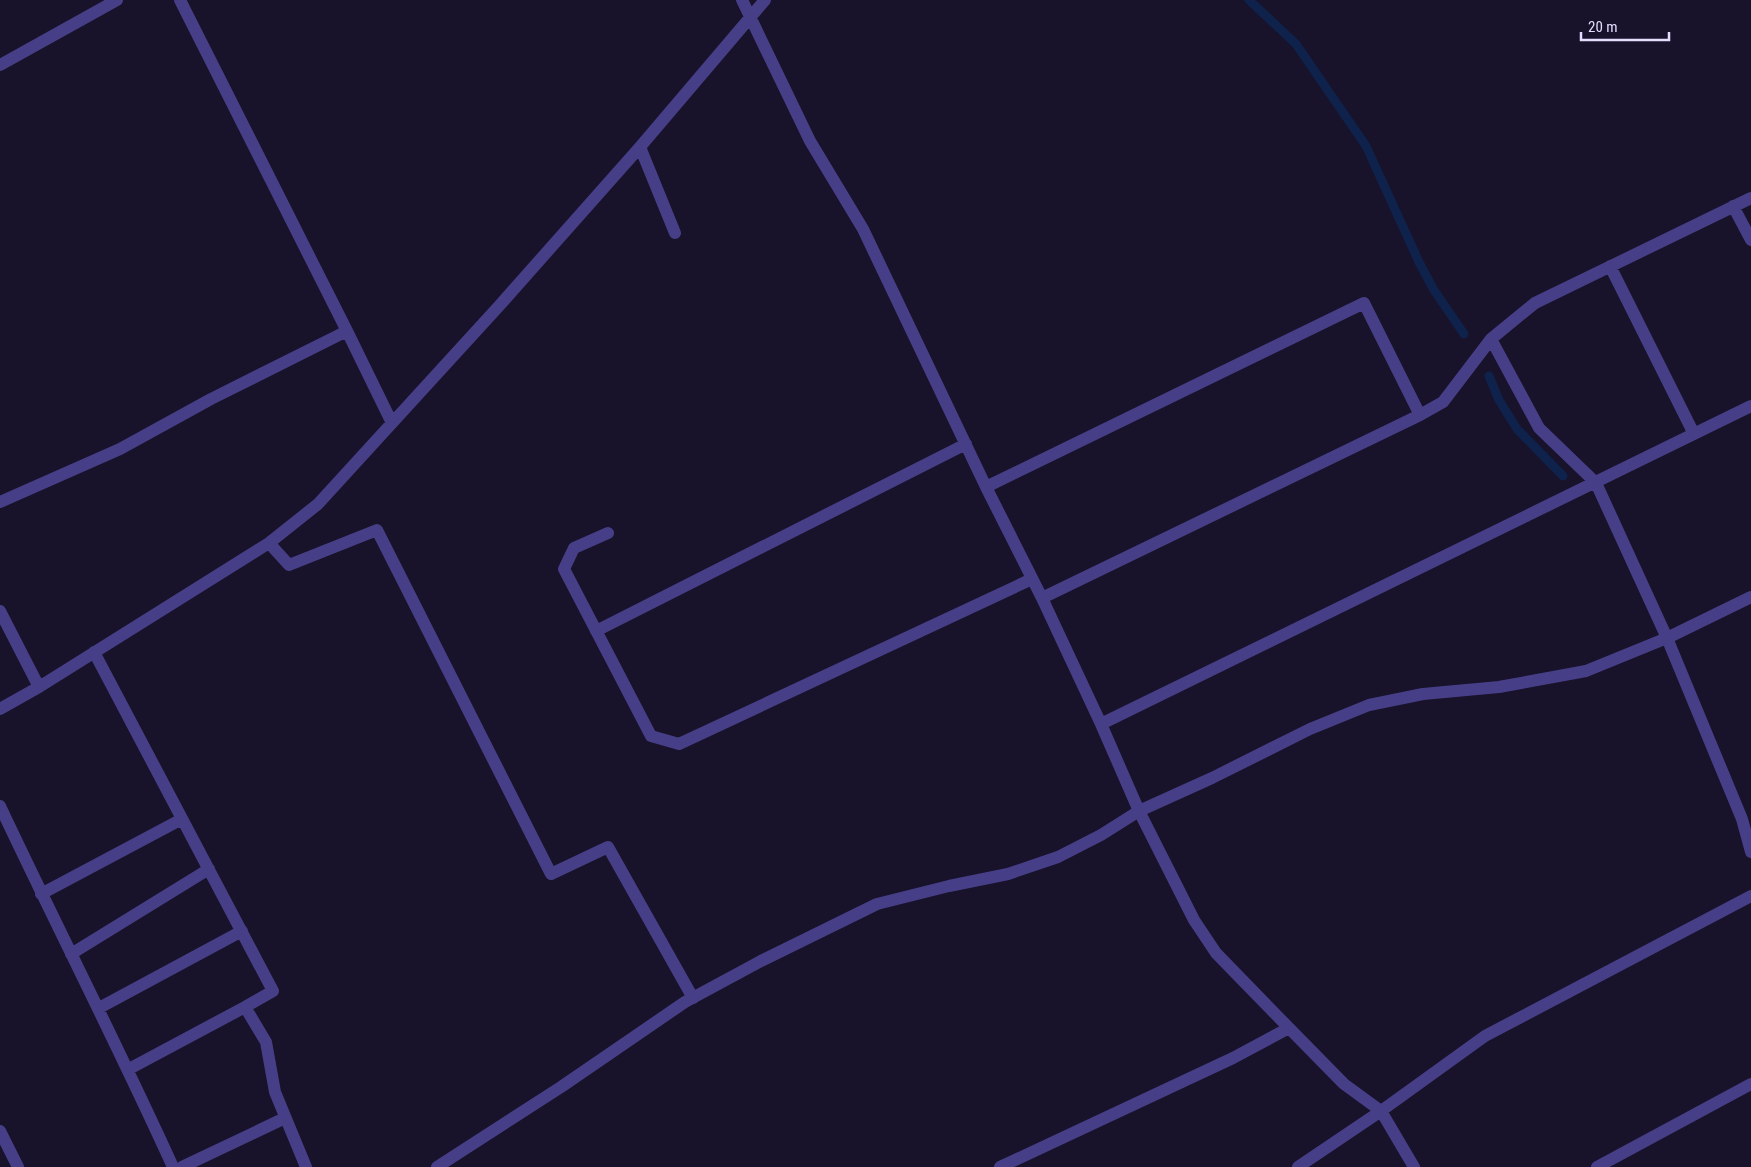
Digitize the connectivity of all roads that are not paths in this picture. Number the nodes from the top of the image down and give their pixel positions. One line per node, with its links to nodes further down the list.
1 (117, 0): 6 (street)
2 (180, 0): 13 (street)
3 (742, 0): 5 (street)
4 (765, 0): 5 (street)
5 (749, 18): 7 (street); 19 (street)
6 (0, 64)
7 (640, 147): 10 (street); 17 (street)
8 (1751, 198): 9 (street)
9 (1734, 206): 11 (street); 12 (street)
10 (675, 233)
11 (1751, 240)
12 (1610, 266): 14 (street); 18 (street)
13 (347, 331): 17 (street); 22 (street)
14 (1491, 339): 16 (street); 20 (street)
15 (1751, 406): 18 (street)
16 (1420, 414): 21 (street); 27 (street)
17 (392, 423): 24 (street)
18 (1694, 434): 20 (street)
19 (966, 444): 21 (street); 29 (street)
20 (1596, 483): 30 (street); 34 (street)
21 (986, 486): 25 (street)
22 (0, 502)
23 (608, 533): 29 (street)
24 (269, 543): 31 (street); 44 (street)
25 (1032, 579): 27 (street); 29 (street)
26 (1751, 597): 30 (street)
27 (1042, 598): 34 (street)
28 (0, 612): 32 (street)
29 (596, 630)
30 (1667, 638): 36 (street); 38 (street)
31 (94, 652): 32 (street); 37 (street)
32 (38, 687): 33 (street)
33 (0, 709)
34 (1101, 724): 36 (street)
35 (0, 806): 40 (street)
36 (1139, 811): 44 (street); 47 (street)
37 (182, 819): 39 (street); 40 (street)
38 (1751, 852)
39 (209, 869): 42 (street); 43 (street)
40 (42, 894): 43 (street)
41 (1751, 896): 50 (street)
42 (242, 931): 45 (street); 46 (street)
43 (71, 954): 46 (street)
44 (693, 998): 57 (street)
45 (246, 1007): 48 (street); 51 (street)
46 (99, 1008): 48 (street)
47 (1288, 1028): 50 (street); 58 (street)
48 (128, 1069): 54 (street)
49 (1751, 1084): 61 (street)
50 (1381, 1111): 59 (street); 60 (street)
51 (285, 1118): 55 (street); 56 (street)
52 (0, 1131): 53 (street)
53 (14, 1166)
54 (174, 1167)
55 (182, 1167)
56 (306, 1167)
57 (437, 1167)
58 (1000, 1167)
59 (1298, 1167)
60 (1414, 1167)
61 (1597, 1167)

